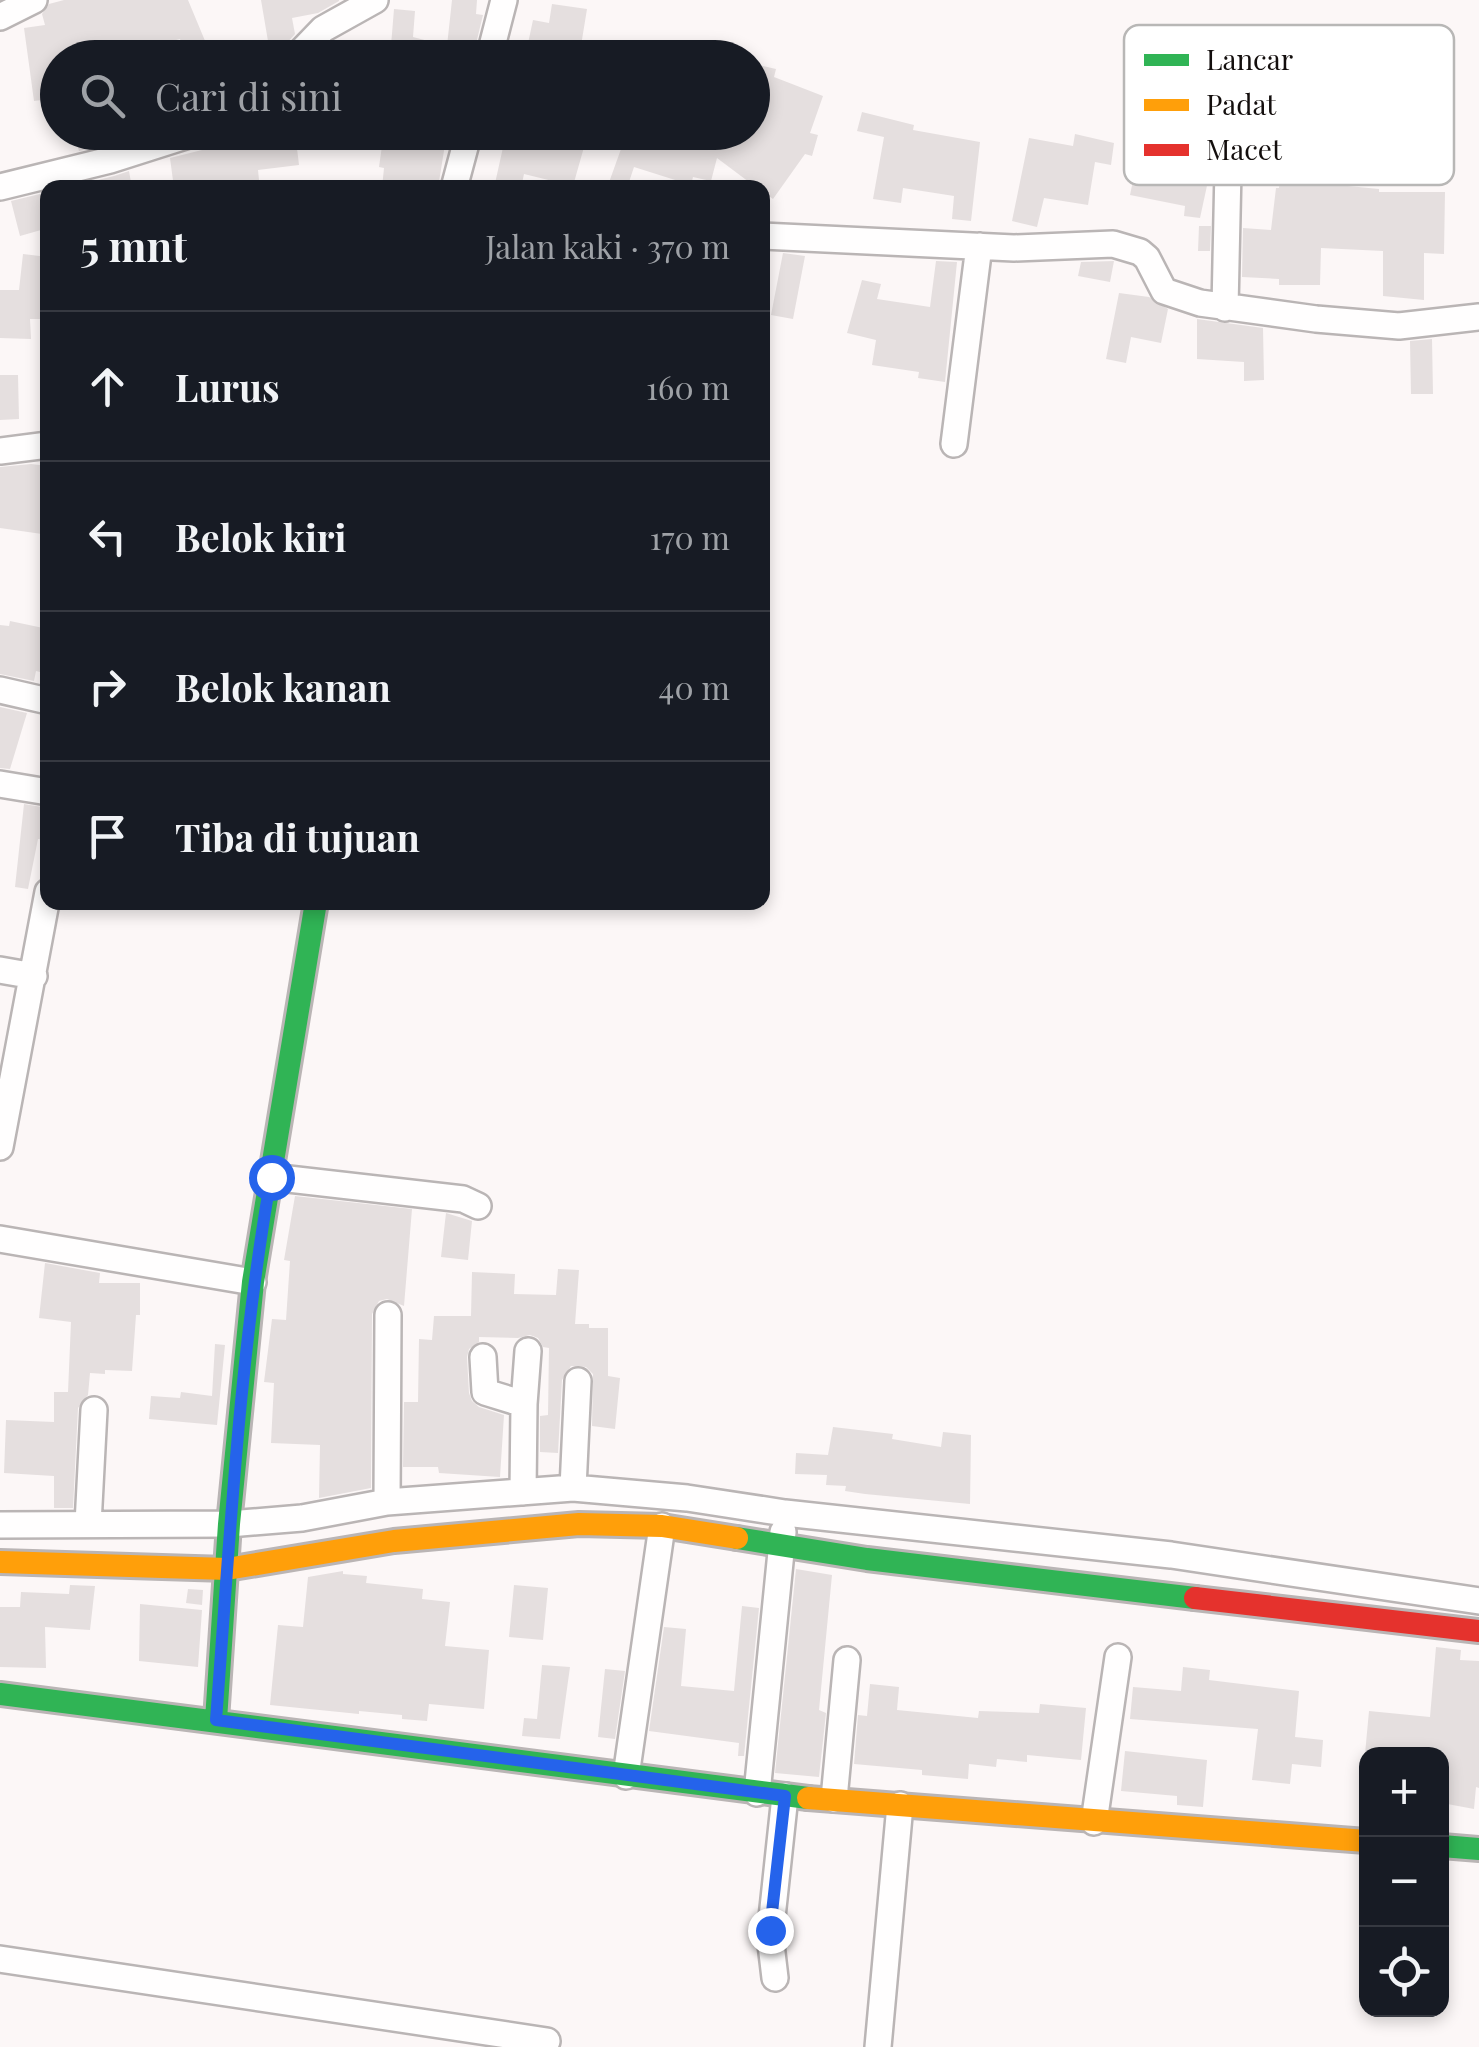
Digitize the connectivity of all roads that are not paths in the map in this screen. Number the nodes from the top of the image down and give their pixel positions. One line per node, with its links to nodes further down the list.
1 (374, 0): 5 (street)
2 (504, 0): 6 (street)
3 (27, 2): 4 (street)
4 (0, 17)
5 (312, 40)
6 (494, 40)
7 (141, 150): 11 (street)
8 (464, 150): 9 (street)
9 (456, 180)
10 (1228, 185): 14 (street)
11 (0, 187)
12 (770, 236): 13 (street)
13 (979, 246): 14 (street); 16 (street)
14 (1226, 308): 15 (street)
15 (1479, 317)
16 (954, 444)
17 (40, 446): 18 (street)
18 (0, 451)
19 (0, 690): 20 (street)
20 (40, 700)
21 (0, 784): 22 (street)
22 (40, 791)
23 (45, 910): 26 (street)
24 (315, 910): 28 (street)
25 (0, 970): 26 (street)
26 (34, 976): 27 (street)
27 (0, 1147)
28 (271, 1177): 29 (street); 31 (street)
29 (478, 1206)
30 (0, 1240): 31 (street)
31 (252, 1282): 47 (street)
32 (388, 1314): 40 (street)
33 (528, 1351): 36 (street)
34 (483, 1357): 36 (street)
35 (578, 1381): 38 (street)
36 (524, 1404): 39 (street)
37 (94, 1410): 42 (street)
38 (573, 1488): 39 (street); 41 (street)
39 (523, 1492): 40 (street)
40 (387, 1502): 47 (street)
41 (693, 1515): 44 (street); 45 (street)
42 (88, 1524): 43 (street); 46 (street)
43 (0, 1525)
44 (662, 1526): 47 (street); 55 (street)
45 (784, 1530): 49 (street); 50 (street); 56 (street)
46 (155, 1545): 47 (street); 47 (street); 48 (street)
47 (228, 1548): 54 (street)
48 (0, 1562)
49 (1479, 1601)
50 (1479, 1630)
51 (1118, 1657): 60 (street)
52 (847, 1660): 58 (street)
53 (0, 1694): 54 (street)
54 (216, 1720): 55 (street)
55 (626, 1776): 56 (street)
56 (757, 1793): 57 (street)
57 (785, 1796): 58 (street); 65 (street)
58 (834, 1800): 59 (street)
59 (900, 1805): 60 (street); 67 (street)
60 (1094, 1822): 61 (street)
61 (1359, 1841)
62 (1449, 1847): 63 (street)
63 (1479, 1849)
64 (0, 1959): 66 (street)
65 (775, 1978)
66 (547, 2041)
67 (878, 2047)

